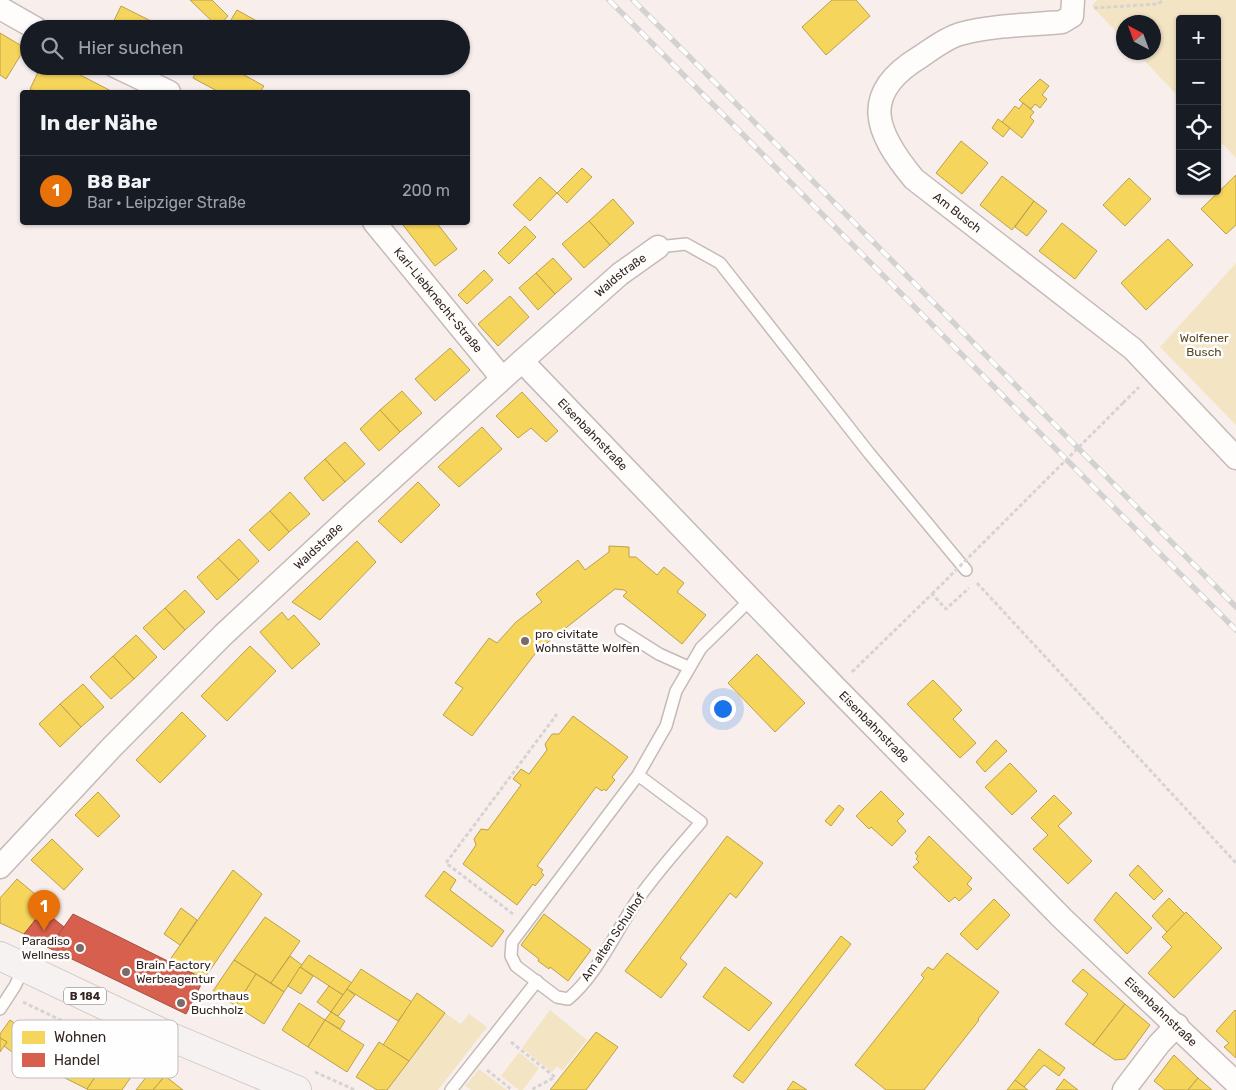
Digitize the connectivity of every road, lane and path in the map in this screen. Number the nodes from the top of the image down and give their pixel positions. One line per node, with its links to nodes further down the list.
1 (1164, 0): 2 (path)
2 (1073, 5): 12 (street, Am Busch)
3 (0, 8): 4 (street)
4 (21, 20)
5 (134, 75): 6 (street)
6 (165, 90)
7 (376, 225): 10 (street, Karl-Liebknecht-Straße)
8 (658, 247): 9 (street, Waldstraße); 13 (lane)
9 (522, 361): 10 (street, Waldstraße); 15 (street, Eisenbahnstraße)
10 (502, 378): 22 (street, Waldstraße)
11 (1123, 403): 14 (path, bridge)
12 (1236, 458)
13 (966, 570)
14 (932, 594): 18 (path); 21 (path)
15 (751, 600): 17 (lane, Am alten Schulhof); 18 (street, Eisenbahnstraße)
16 (621, 630): 17 (lane)
17 (688, 667): 20 (lane, Am alten Schulhof)
18 (836, 688): 30 (street, Eisenbahnstraße)
19 (557, 714): 23 (path)
20 (638, 774): 23 (lane, Am alten Schulhof); 25 (lane, Am alten Schulhof)
21 (1236, 863)
22 (0, 867)
23 (525, 924): 25 (lane, Am alten Schulhof)
24 (12, 962): 26 (lane); 29 (main road, B 184)
25 (537, 981): 31 (lane)
26 (9, 995): 27 (lane); 28 (path)
27 (0, 1009)
28 (61, 1020)
29 (135, 1020)
30 (1177, 1025): 34 (street, Eisenbahnstraße); 39 (street)
31 (497, 1031): 33 (lane); 38 (path)
32 (178, 1040): 35 (main road, B 184)
33 (474, 1060): 36 (lane); 37 (path)
34 (1236, 1083)
35 (297, 1090)
36 (451, 1090)
37 (512, 1090)
38 (531, 1090)
39 (1124, 1090)

